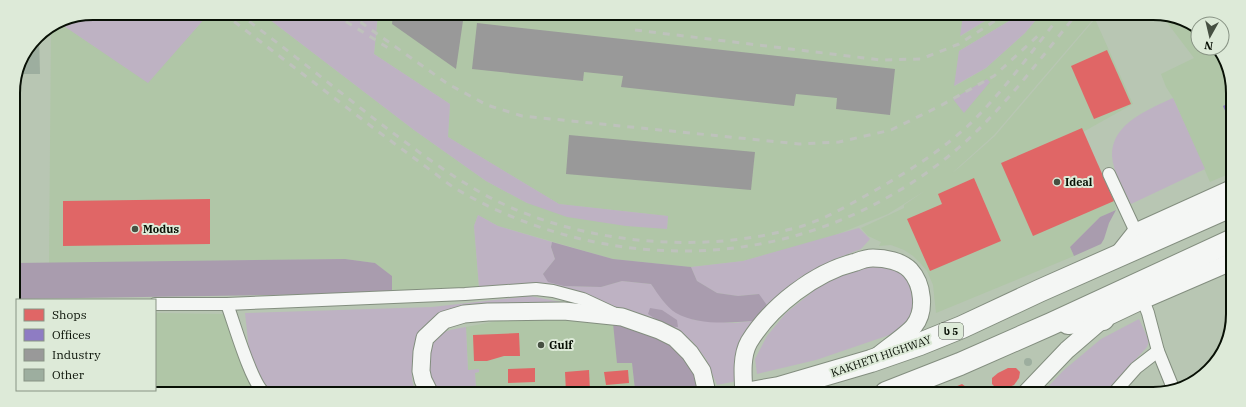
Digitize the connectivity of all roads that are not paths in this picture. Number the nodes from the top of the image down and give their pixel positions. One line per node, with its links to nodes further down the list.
1 (1109, 174): 4 (street)
2 (1226, 197): 4 (main road, KAKHETI HIGHWAY)
3 (1226, 197): 6 (highway, KAKHETI HIGHWAY / ს 5)
4 (1136, 232): 6 (main road, KAKHETI HIGHWAY)
5 (1226, 243): 7 (highway)
6 (1116, 258): 16 (highway, KAKHETI HIGHWAY / ს 5)
7 (1188, 260): 9 (main road); 14 (highway)
8 (1226, 264): 9 (main road)
9 (1143, 300): 13 (main road); 15 (street)
10 (156, 304): 11 (street)
11 (227, 304): 12 (street); 18 (street)
12 (622, 317): 19 (main road); 20 (main road)
13 (1103, 319): 14 (highway); 24 (main road)
14 (1051, 324): 23 (highway)
15 (1158, 351): 17 (street); 25 (street)
16 (871, 361): 21 (main road); 22 (highway, KAKHETI HIGHWAY / ს 5)
17 (1171, 384)
18 (258, 387)
19 (426, 387)
20 (706, 387)
21 (744, 387)
22 (782, 387)
23 (901, 387)
24 (1032, 387)
25 (1119, 387)

